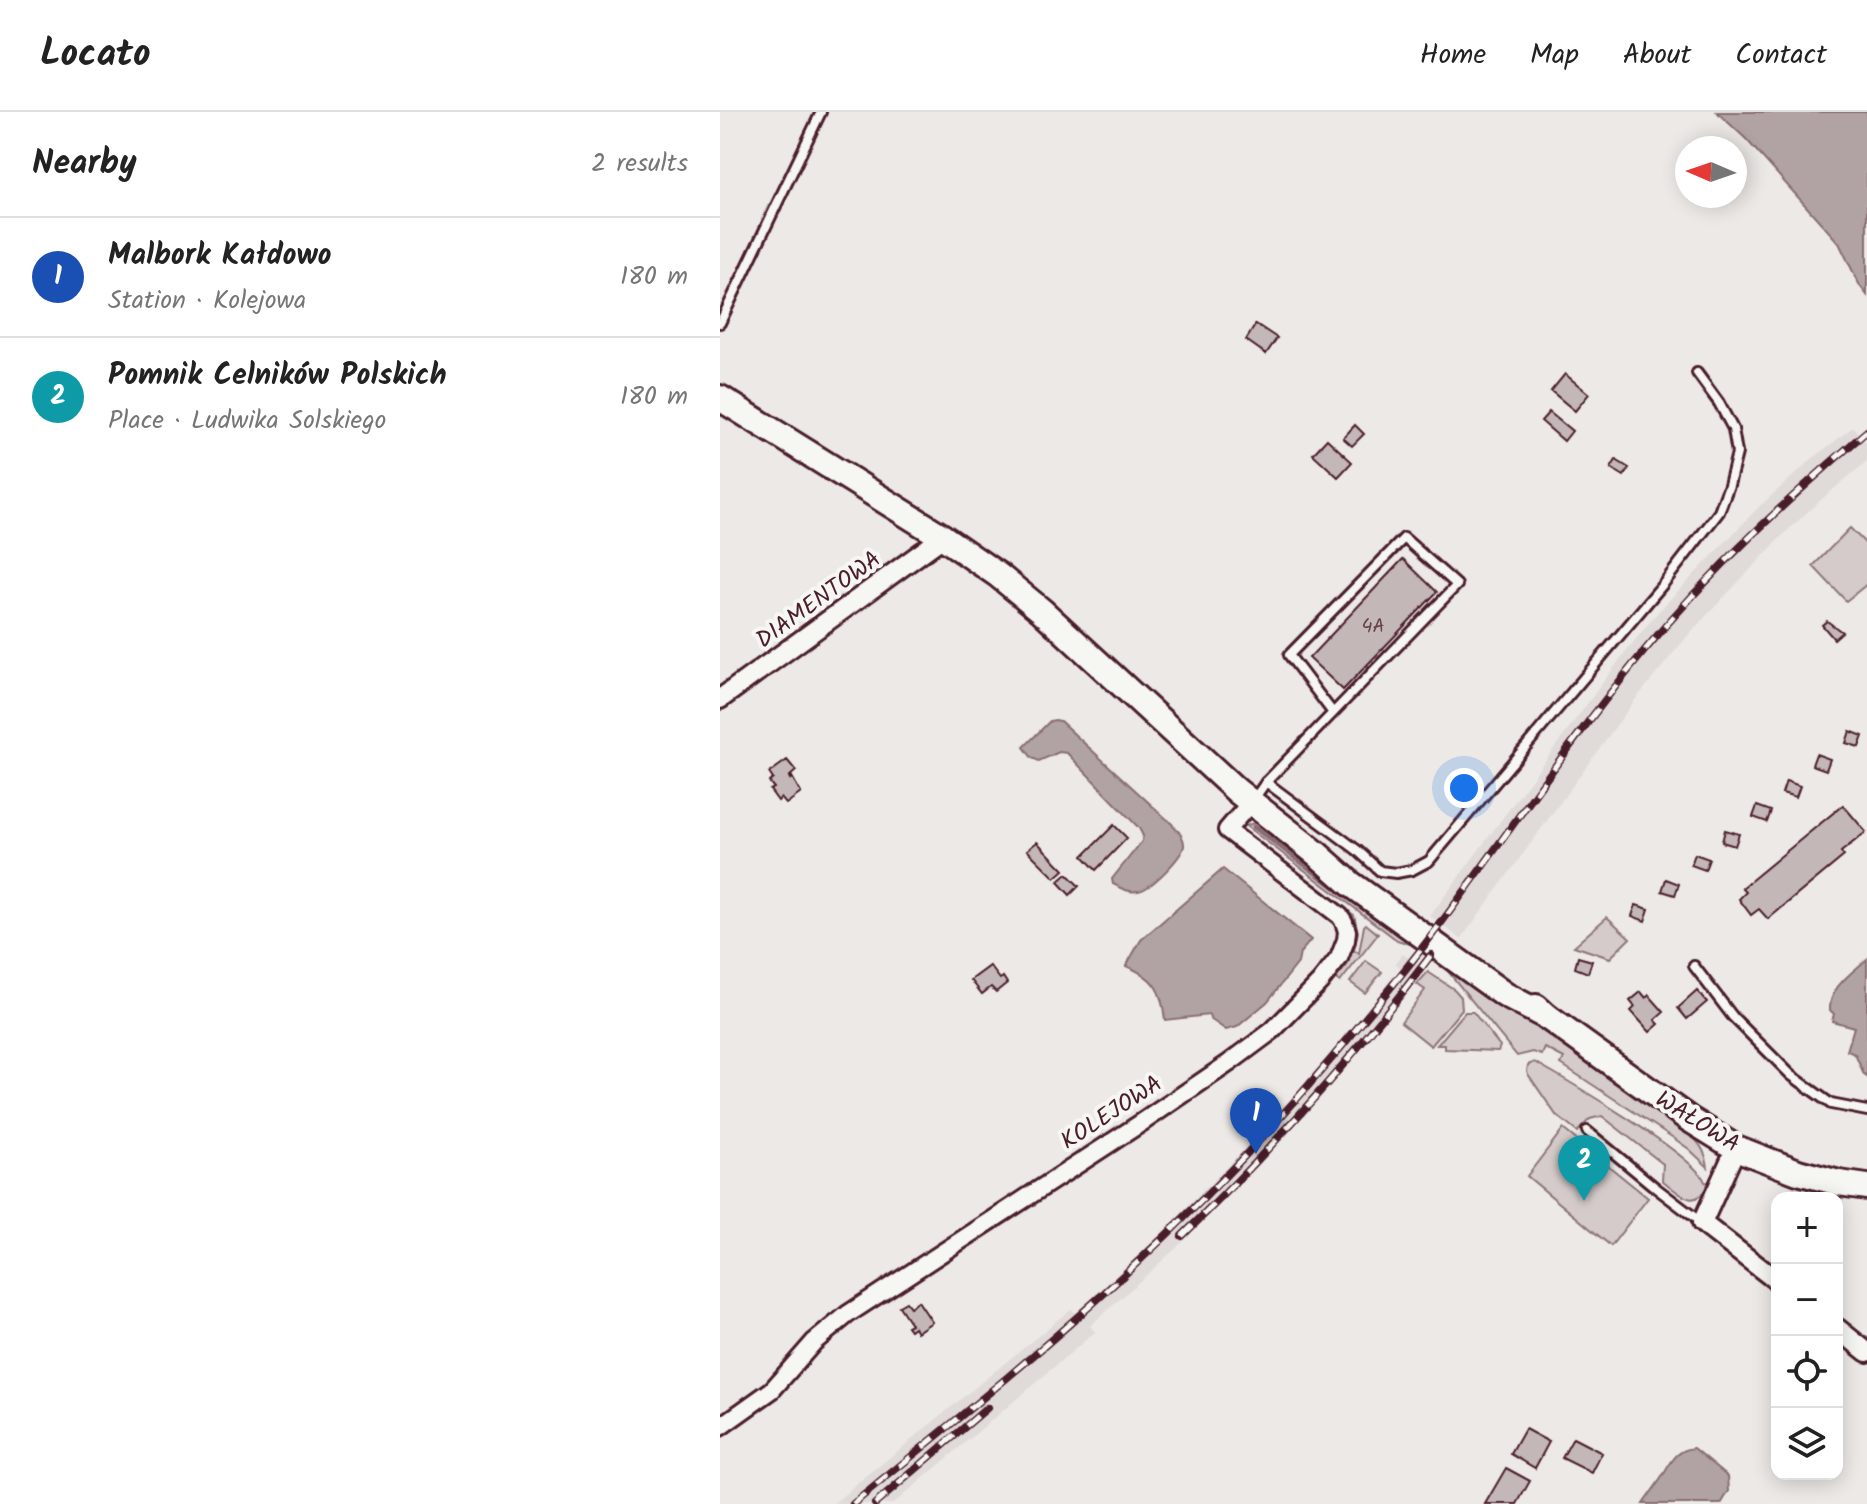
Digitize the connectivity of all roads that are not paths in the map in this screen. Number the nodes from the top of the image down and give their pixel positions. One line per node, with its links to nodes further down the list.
1 (821, 112): 2 (lane)
2 (720, 323)
3 (1697, 373): 8 (lane)
4 (720, 398): 5 (main road, WAŁOWA)
5 (943, 537): 6 (street, DIAMENTOWA); 9 (main road, WAŁOWA)
6 (720, 699)
7 (1333, 713): 7 (lane); 8 (lane)
8 (1266, 782): 9 (lane)
9 (1251, 802): 13 (main road, WAŁOWA); 19 (street, KOLEJOWA)
10 (1694, 966): 11 (lane)
11 (1867, 1111)
12 (1587, 1131): 15 (lane)
13 (1736, 1148): 14 (main road, WAŁOWA); 15 (street)
14 (1867, 1187)
15 (1702, 1223): 16 (street)
16 (1771, 1276)
17 (1843, 1333): 18 (street)
18 (1867, 1352)
19 (720, 1427)

